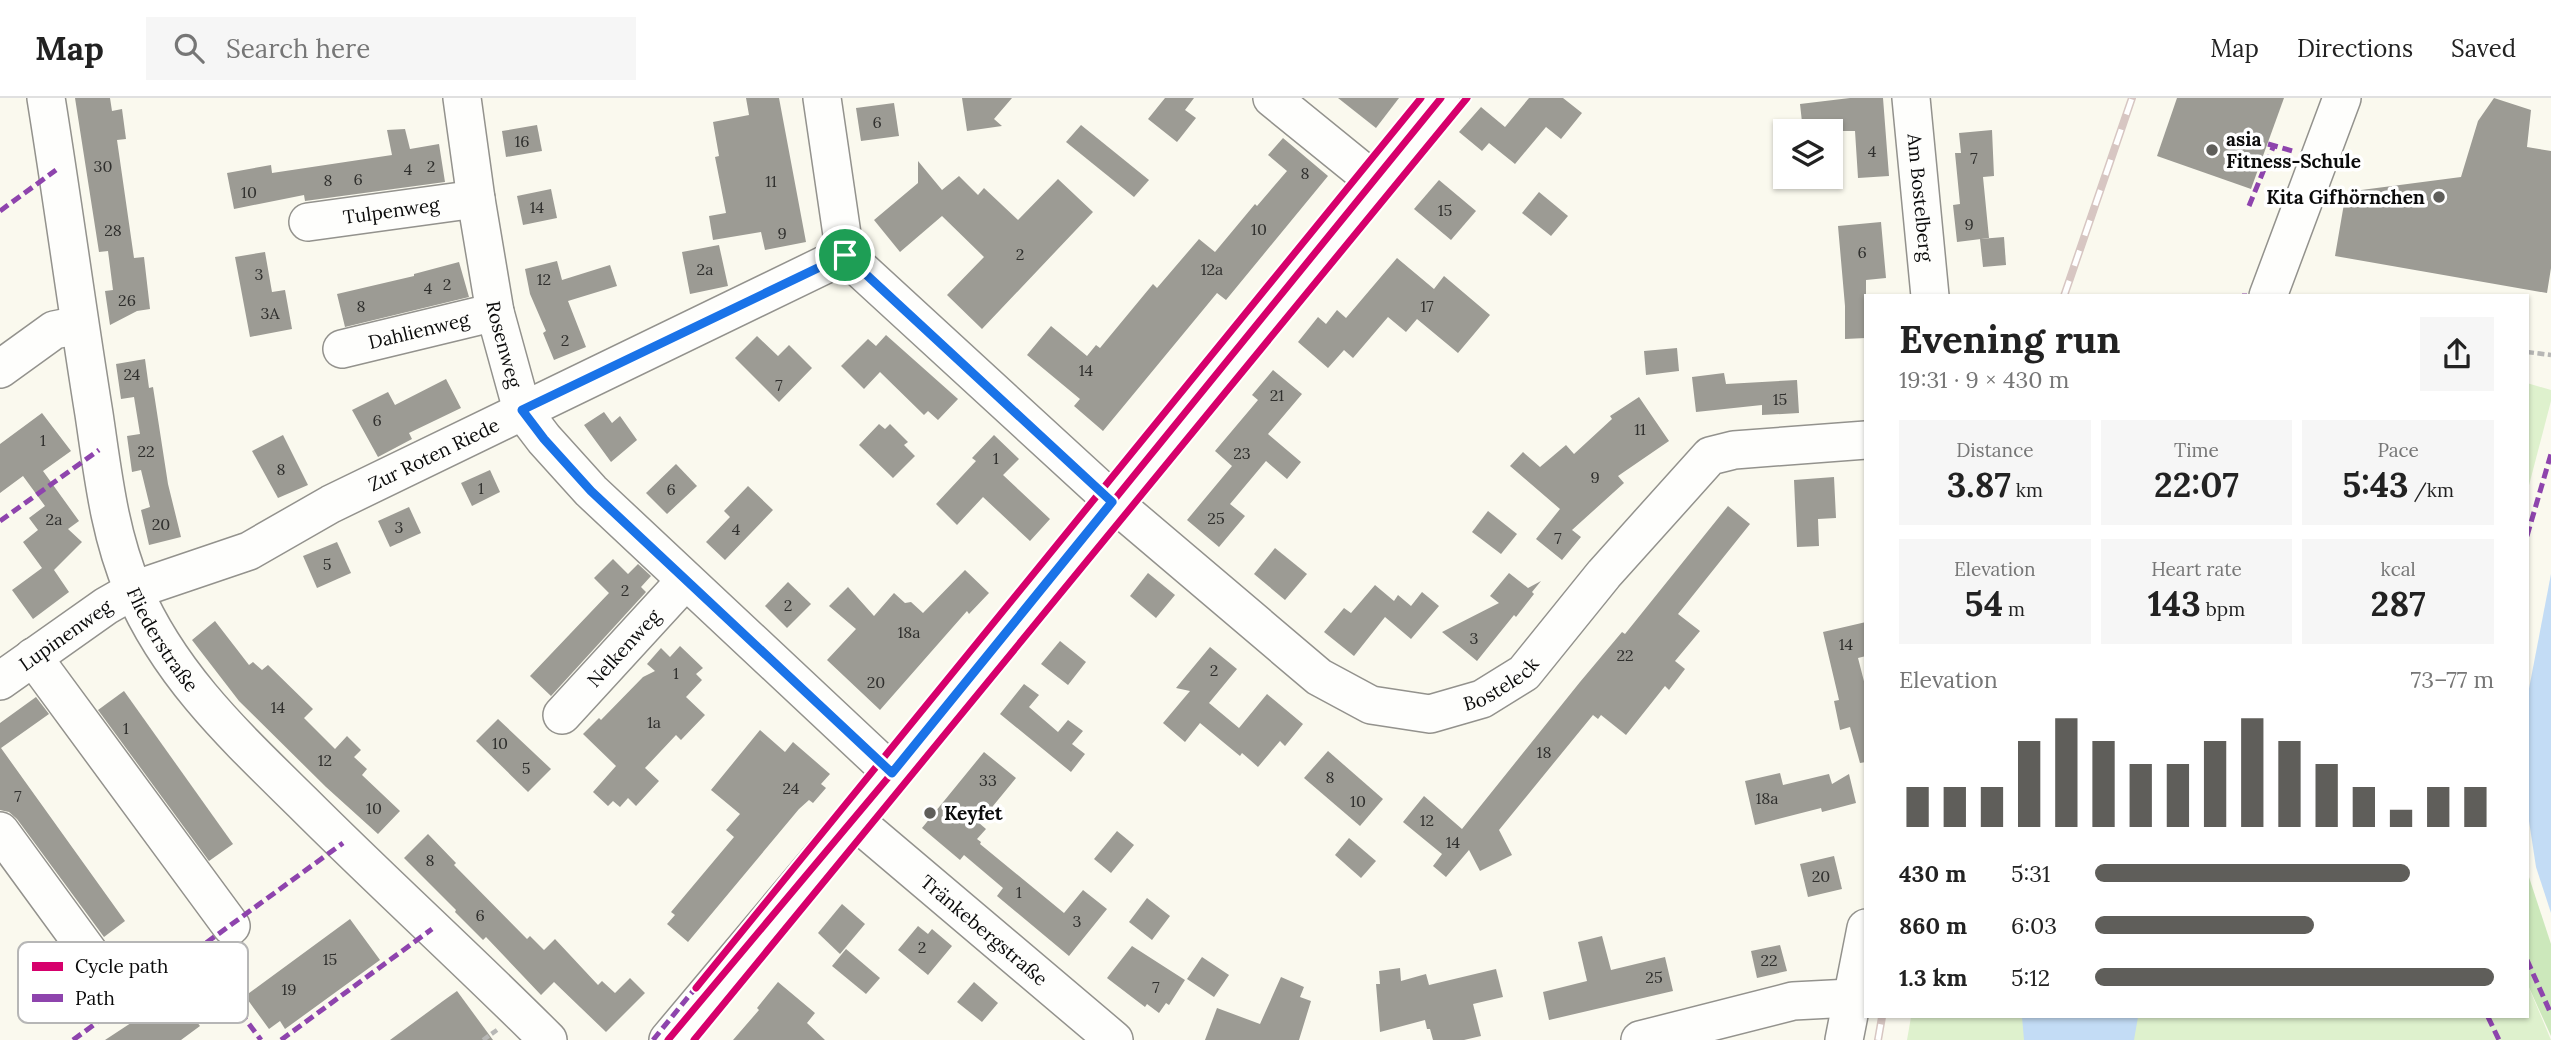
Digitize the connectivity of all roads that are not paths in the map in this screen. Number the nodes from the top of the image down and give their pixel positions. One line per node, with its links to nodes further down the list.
1 (47, 98): 15 (street, Fliederstraße)
2 (462, 98): 9 (street, Rosenweg)
3 (822, 98): 11 (street)
4 (1272, 98): 8 (street)
5 (1441, 98): 8 (street)
6 (1912, 98): 12 (street, Am Bostelberg)
7 (2342, 98): 13 (street)
8 (1373, 180): 20 (street)
9 (476, 200): 10 (street, Tulpenweg); 14 (street, Rosenweg)
10 (308, 222)
11 (845, 255): 18 (street, Zur Roten Riede); 20 (street, Bosteleck)
12 (1930, 294)
13 (2269, 294)
14 (495, 312): 16 (street, Dahlienweg); 18 (street, Rosenweg)
15 (79, 325): 17 (street); 22 (street, Fliederstraße)
16 (342, 349)
17 (0, 369)
18 (522, 410): 21 (street, Rosenweg); 22 (street, Zur Roten Riede)
19 (1864, 440): 20 (street, Bosteleck)
20 (1112, 502): 26 (street)
21 (685, 581): 25 (street, Nelkenweg); 26 (street, Rosenweg)
22 (134, 590): 23 (street, Lupinenweg); 33 (street, Fliederstraße)
23 (33, 657): 24 (street, Lupinenweg); 29 (street)
24 (0, 681)
25 (562, 715)
26 (892, 773): 27 (street)
27 (853, 819): 34 (street); 35 (street, Tränkebergstraße)
28 (0, 831): 31 (street)
29 (231, 926)
30 (1864, 937): 32 (street)
31 (81, 942)
32 (1851, 998): 36 (street); 37 (street)
33 (548, 1040)
34 (668, 1040)
35 (1115, 1040)
36 (1640, 1040)
37 (1844, 1040)

